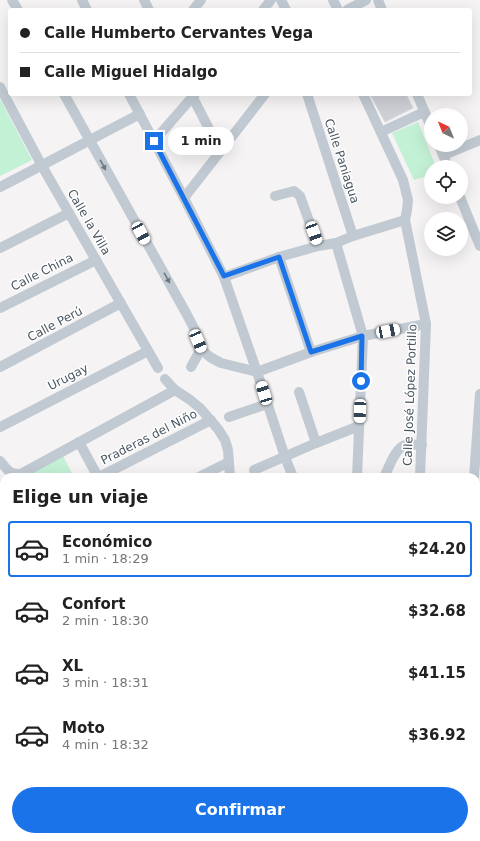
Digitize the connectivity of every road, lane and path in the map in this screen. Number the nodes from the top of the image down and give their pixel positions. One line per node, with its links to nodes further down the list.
1 (201, 0): 4 (street)
2 (271, 0): 5 (street)
3 (366, 0): 6 (street)
4 (195, 8)
5 (265, 8)
6 (351, 8)
7 (0, 87): 26 (street, Calle la Villa)
8 (65, 96): 19 (street)
9 (130, 96): 17 (street)
10 (191, 96): 21 (street)
11 (193, 96): 22 (street)
12 (263, 96): 22 (street)
13 (308, 96): 33 (street, Calle Paniagua)
14 (365, 96): 18 (street, Calle José López Portillo)
15 (418, 96): 16 (street)
16 (424, 112): 18 (street)
17 (140, 114): 19 (street); 21 (street)
18 (381, 132): 32 (street, Calle José López Portillo)
19 (89, 140): 26 (street); 45 (street, one-way to 45)
20 (480, 140): 24 (street)
21 (154, 141): 29 (street)
22 (220, 150): 29 (street)
23 (442, 152): 24 (street)
24 (444, 155): 25 (street)
25 (446, 160)
26 (42, 166): 27 (street); 31 (street, Calle la Villa)
27 (0, 187)
28 (275, 196): 36 (street)
29 (184, 198): 40 (street)
30 (463, 204): 35 (street)
31 (69, 213): 37 (street); 39 (street, Calle la Villa)
32 (405, 220): 33 (street); 43 (street, Calle José López Portillo)
33 (353, 236): 34 (street)
34 (336, 243): 36 (street); 44 (street)
35 (480, 244)
36 (318, 246): 38 (street)
37 (0, 248)
38 (279, 257): 40 (street); 47 (street)
39 (96, 260): 41 (street, Calle la Villa); 42 (street, Calle China)
40 (224, 276): 51 (street)
41 (121, 304): 46 (street, Calle la Villa); 48 (street, Calle Perú)
42 (0, 308)
43 (426, 324): 44 (street); 63 (street, Calle José López Portillo)
44 (362, 336): 47 (street); 59 (street)
45 (201, 349): 49 (street); 51 (street)
46 (148, 351): 50 (street, Calle la Villa); 60 (street, Urugay)
47 (311, 352): 51 (street)
48 (0, 367)
49 (191, 367)
50 (158, 368)
51 (257, 372): 56 (street)
52 (165, 379): 53 (street)
53 (175, 390): 58 (street); 61 (street)
54 (300, 392): 62 (street)
55 (480, 394): 78 (street)
56 (267, 404): 57 (street); 64 (street)
57 (229, 417)
58 (211, 420): 66 (street); 71 (street, Praderas del Niño)
59 (359, 426): 62 (street); 75 (street)
60 (0, 427)
61 (79, 442): 69 (street); 70 (street)
62 (316, 443): 64 (street)
63 (422, 445): 76 (street); 77 (street, Calle José López Portillo)
64 (285, 457): 67 (street); 74 (street)
65 (0, 461): 68 (street)
66 (228, 462): 72 (street); 73 (street)
67 (254, 470)
68 (12, 473)
69 (23, 473)
70 (96, 473)
71 (106, 473)
72 (207, 473)
73 (229, 473)
74 (291, 473)
75 (357, 473)
76 (386, 473)
77 (420, 473)
78 (474, 473)

